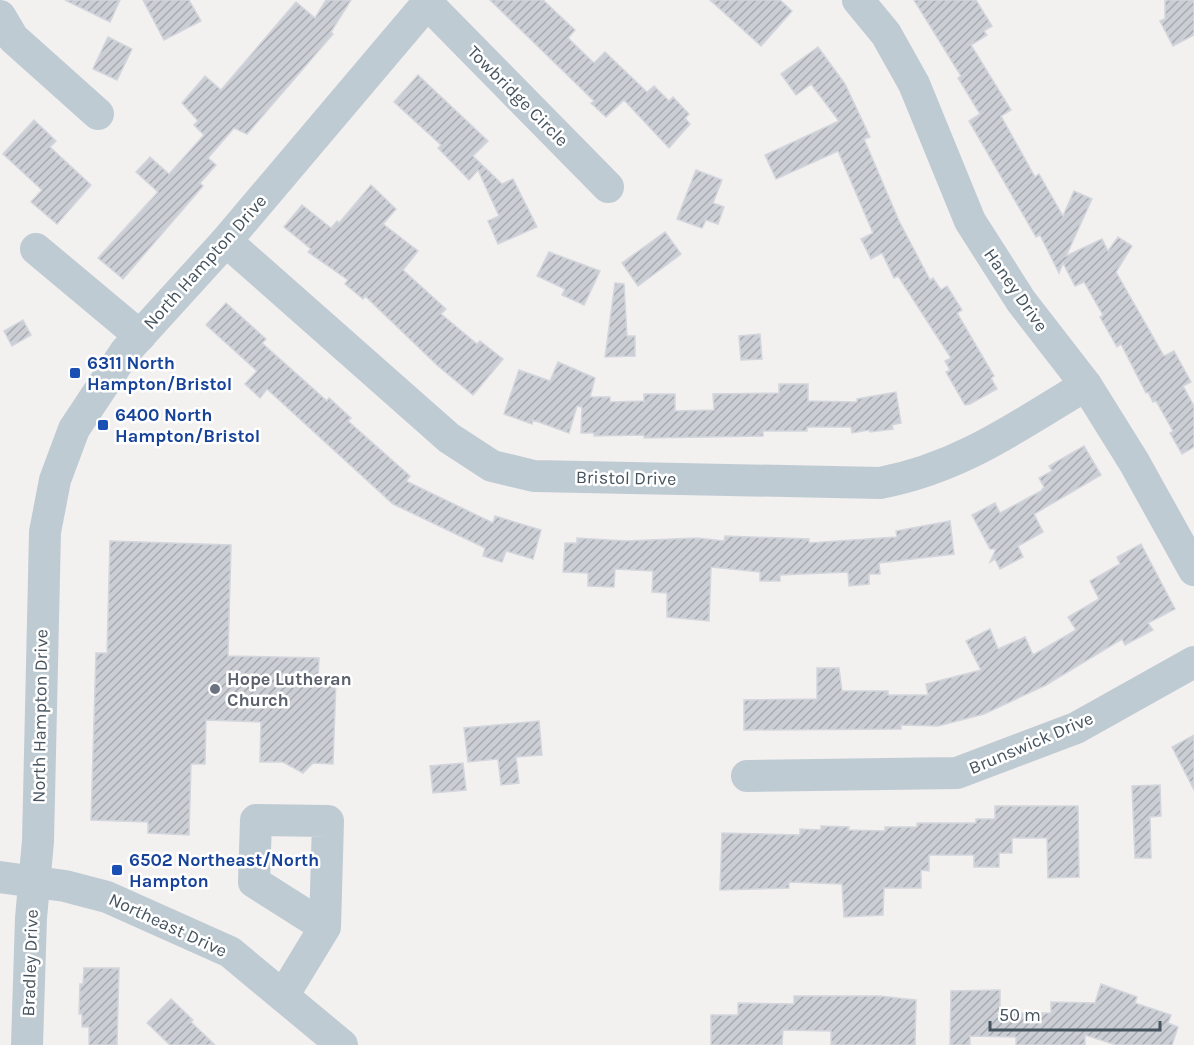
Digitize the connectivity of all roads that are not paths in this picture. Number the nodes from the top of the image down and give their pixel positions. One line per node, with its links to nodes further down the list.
1 (858, 0): 9 (street, Haney Drive)
2 (429, 2): 5 (street, Towbridge Circle); 6 (street, North Hampton Drive)
3 (0, 16): 4 (street)
4 (98, 114)
5 (608, 187)
6 (226, 242): 8 (street, North Hampton Drive); 9 (street, Bristol Drive)
7 (36, 249): 8 (street)
8 (140, 336): 14 (street, North Hampton Drive)
9 (1086, 385): 10 (street, Haney Drive)
10 (1194, 570)
11 (1194, 662): 12 (street, Brunswick Drive)
12 (747, 776)
13 (0, 877): 14 (street, Northeast Drive)
14 (34, 881): 16 (street, Northeast Drive); 17 (street, Bradley Drive)
15 (325, 927): 16 (street)
16 (283, 996): 18 (street, Northeast Drive)
17 (27, 1045)
18 (342, 1045)

